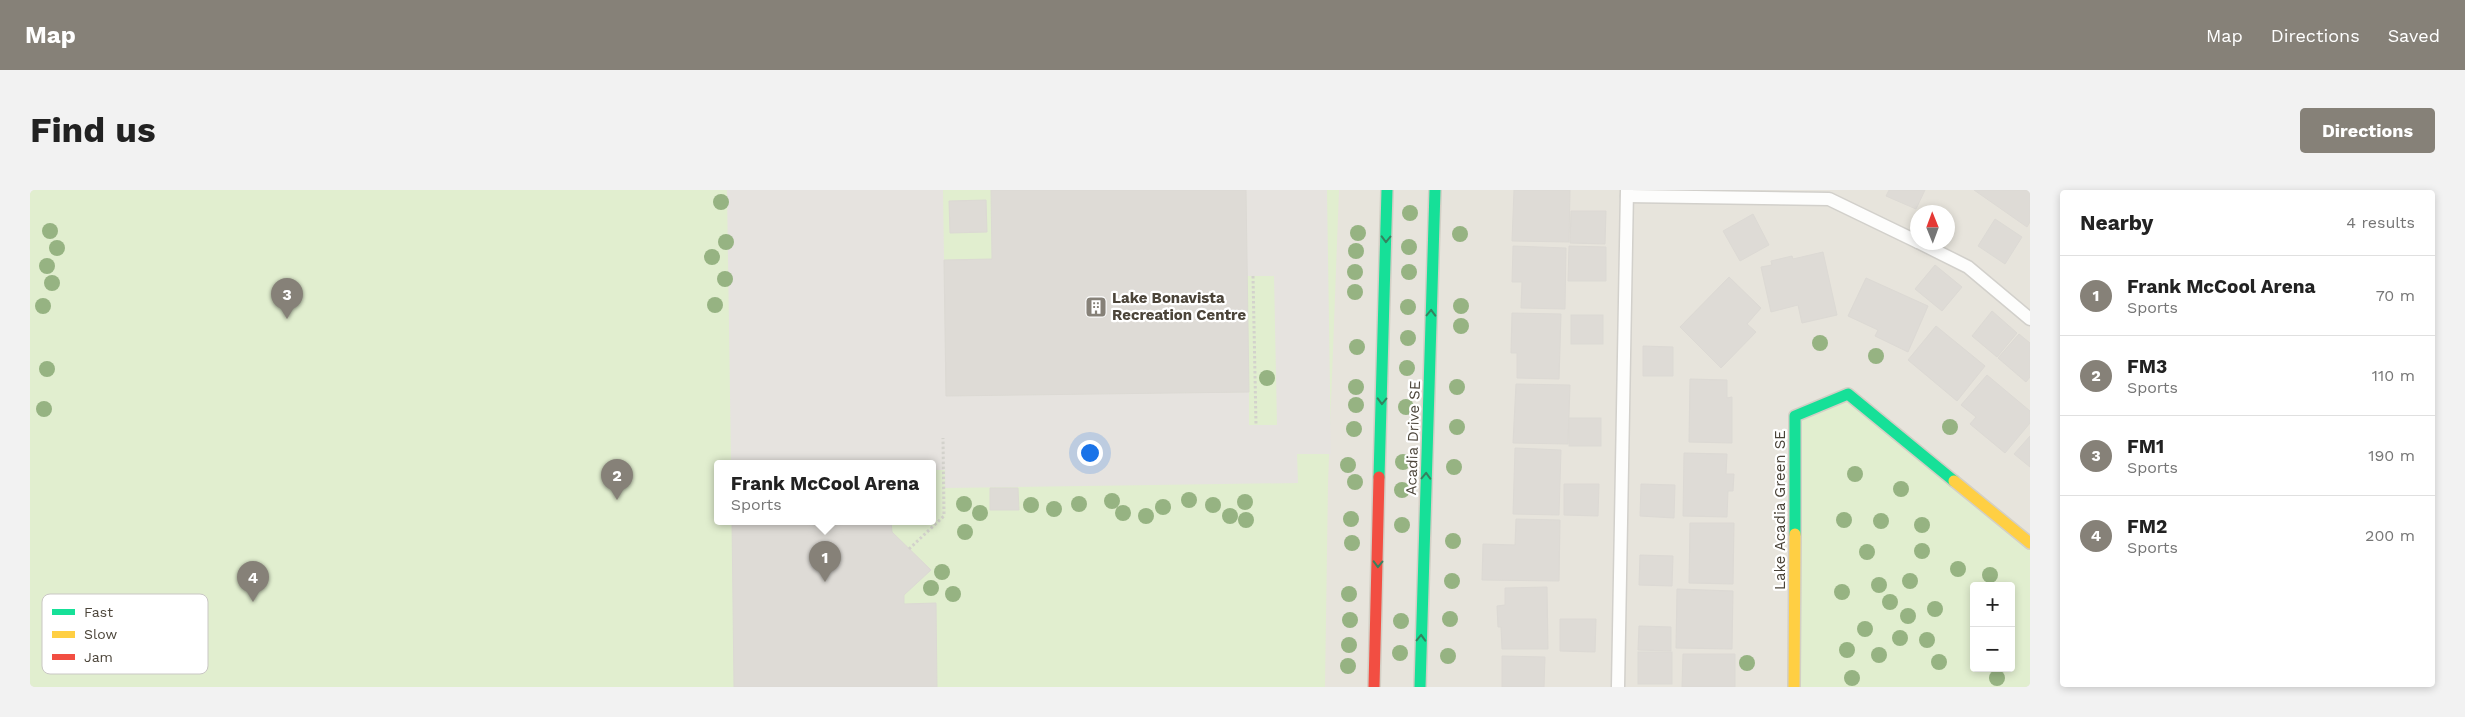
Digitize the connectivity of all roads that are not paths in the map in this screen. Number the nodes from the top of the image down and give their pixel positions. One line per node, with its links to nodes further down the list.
1 (1387, 190): 8 (street, Acadia Drive SE, one-way to 8)
2 (1435, 190): 9 (street, Acadia Drive SE, one-way to 2)
3 (1627, 193): 4 (lane); 10 (lane)
4 (1910, 238)
5 (1934, 250): 6 (lane)
6 (2030, 319)
7 (2030, 543): 11 (street, Lake Acadia Green SE)
8 (1374, 687)
9 (1420, 687)
10 (1618, 687)
11 (1794, 687)

